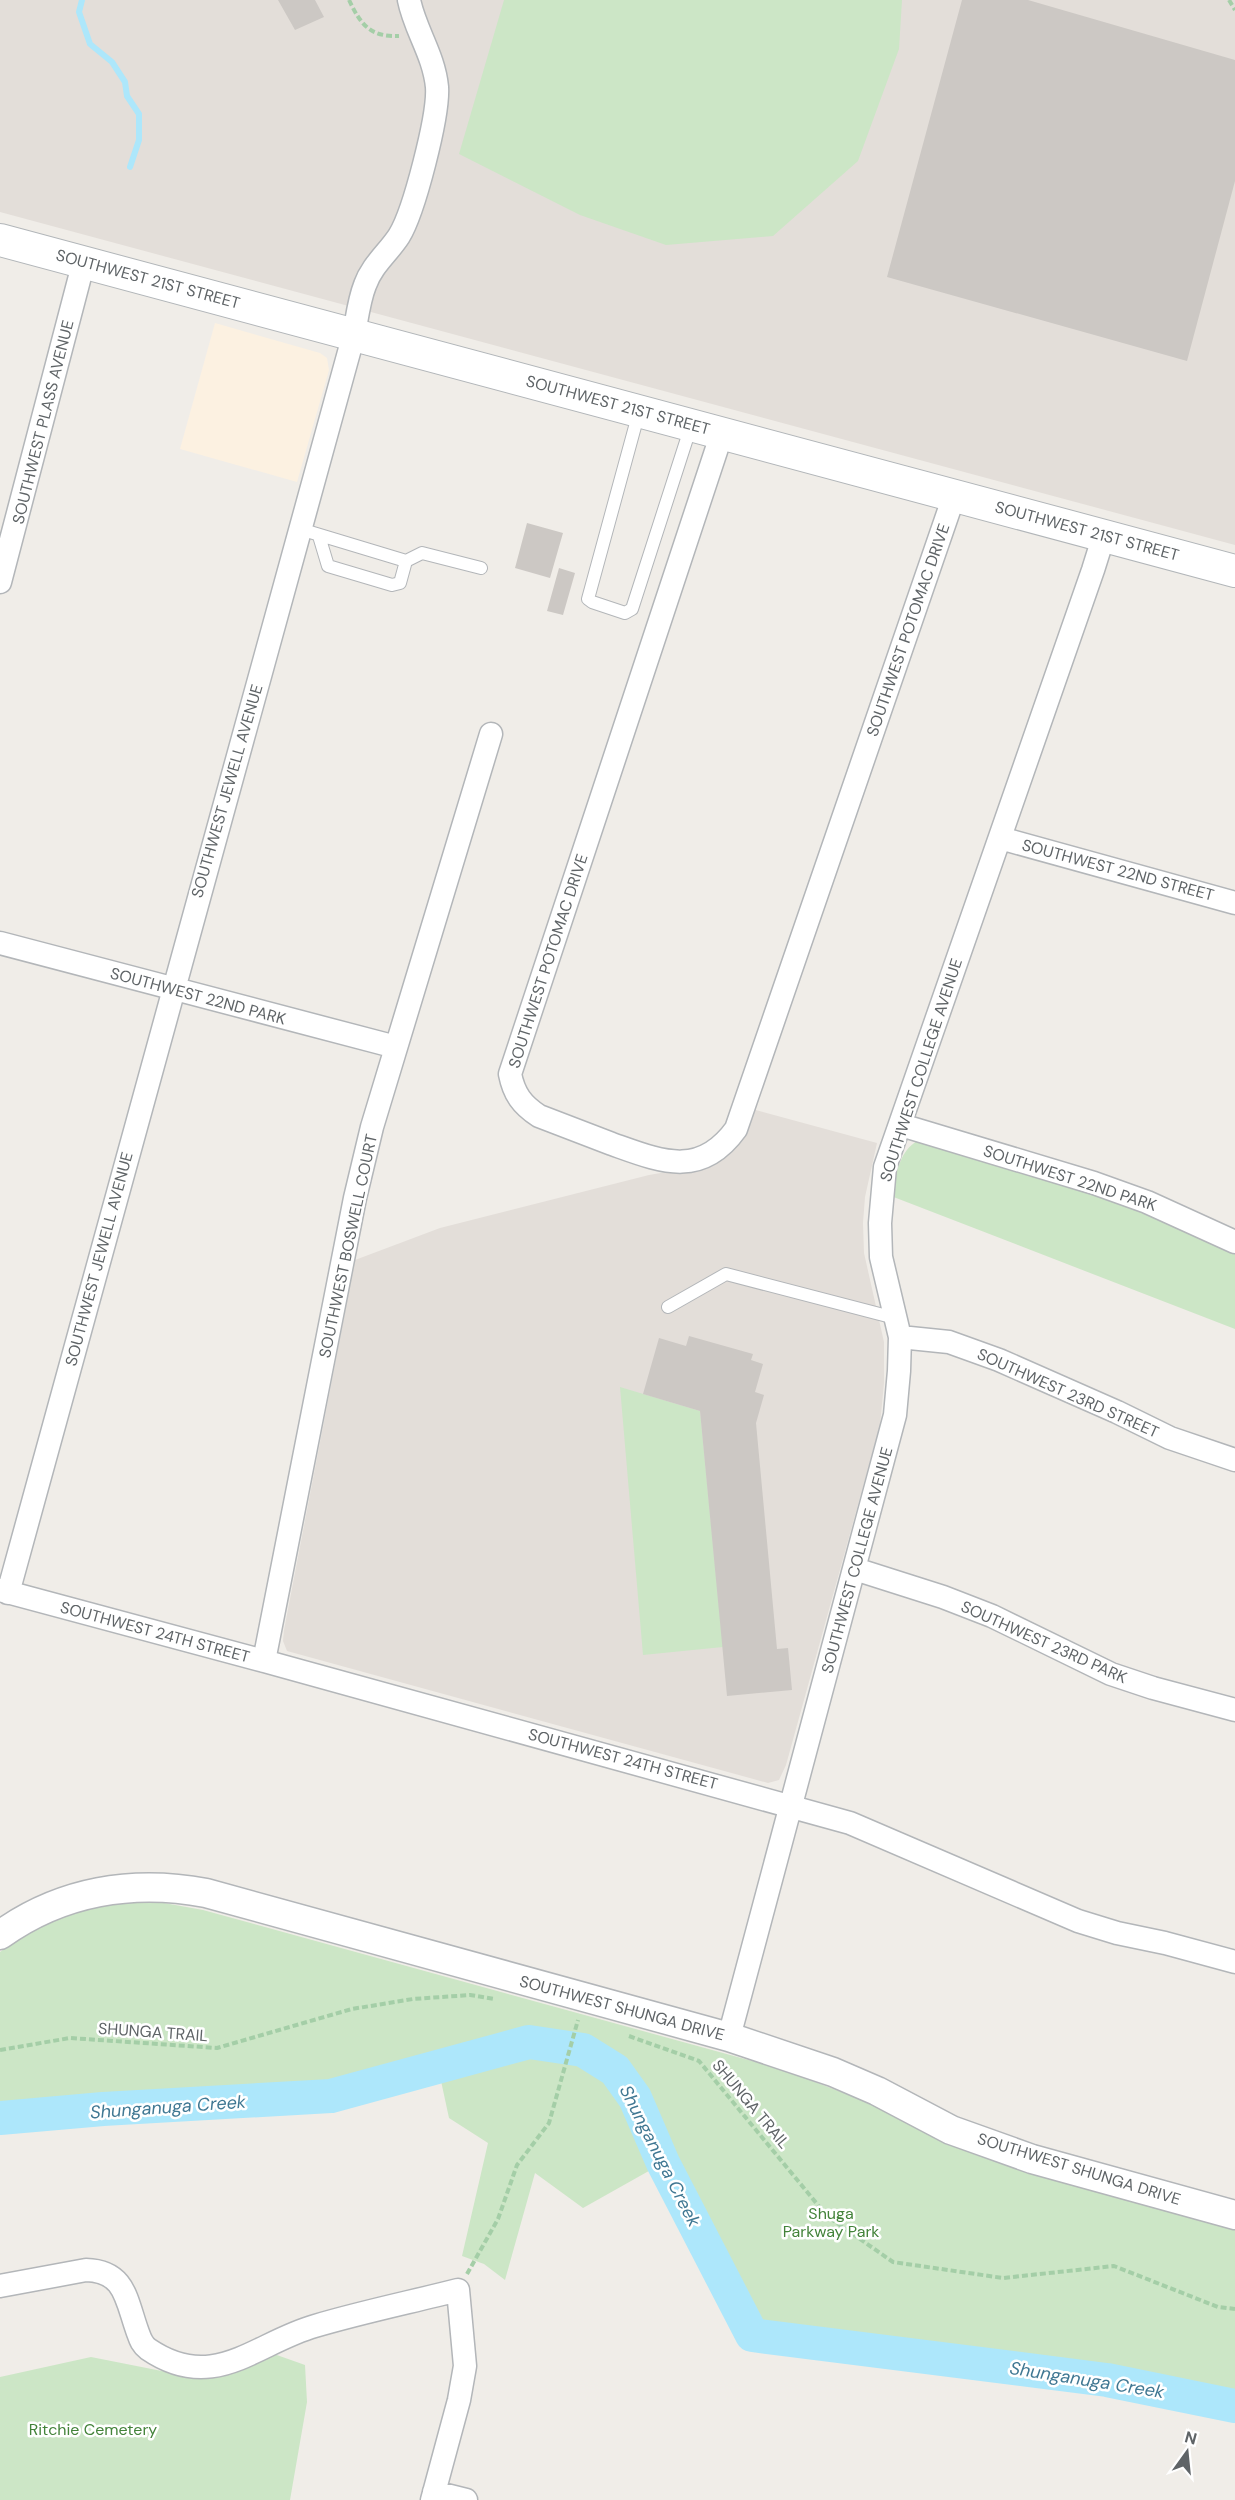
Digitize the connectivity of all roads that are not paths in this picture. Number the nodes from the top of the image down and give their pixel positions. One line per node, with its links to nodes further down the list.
1 (409, 0): 4 (street, SOUTHWEST JEWELL AVENUE)
2 (0, 240): 3 (main road, SOUTHWEST 21ST STREET)
3 (84, 261): 4 (main road, SOUTHWEST 21ST STREET); 14 (street, SOUTHWEST PLASS AVENUE)
4 (354, 334): 5 (main road, SOUTHWEST 21ST STREET); 9 (street, SOUTHWEST JEWELL AVENUE)
5 (640, 411): 6 (main road, SOUTHWEST 21ST STREET); 6 (lane)
6 (691, 424): 7 (main road, SOUTHWEST 21ST STREET)
7 (722, 433): 8 (main road, SOUTHWEST 21ST STREET); 8 (street, SOUTHWEST POTOMAC DRIVE)
8 (954, 495): 10 (main road, SOUTHWEST 21ST STREET)
9 (310, 533): 11 (lane); 11 (lane); 19 (street, SOUTHWEST JEWELL AVENUE)
10 (1104, 535): 13 (main road, SOUTHWEST 21ST STREET); 16 (street, SOUTHWEST COLLEGE AVENUE)
11 (406, 561): 12 (lane)
12 (481, 568)
13 (1235, 571)
14 (0, 582)
15 (491, 734): 20 (street, SOUTHWEST BOSWELL COURT)
16 (1000, 838): 17 (street, SOUTHWEST 22ND STREET); 21 (street, SOUTHWEST COLLEGE AVENUE)
17 (1235, 903)
18 (0, 943): 19 (street, SOUTHWEST 22ND PARK)
19 (172, 990): 20 (street, SOUTHWEST 22ND PARK); 27 (street, SOUTHWEST JEWELL AVENUE)
20 (396, 1047): 28 (street, SOUTHWEST BOSWELL COURT)
21 (901, 1125): 22 (street, SOUTHWEST 22ND PARK); 24 (street, SOUTHWEST COLLEGE AVENUE)
22 (1235, 1242)
23 (668, 1307): 24 (lane)
24 (897, 1327): 25 (street, SOUTHWEST 23RD STREET); 26 (street, SOUTHWEST COLLEGE AVENUE)
25 (1235, 1460)
26 (855, 1569): 29 (street, SOUTHWEST 23RD PARK); 30 (street, SOUTHWEST COLLEGE AVENUE)
27 (4, 1592): 28 (street, SOUTHWEST 24TH STREET)
28 (264, 1661): 30 (street, SOUTHWEST 24TH STREET)
29 (1235, 1710)
30 (789, 1805): 32 (street, SOUTHWEST 24TH STREET); 33 (street, SOUTHWEST COLLEGE AVENUE)
31 (0, 1935): 33 (street, SOUTHWEST SHUNGA DRIVE)
32 (1235, 1962)
33 (729, 2037): 34 (street, SOUTHWEST SHUNGA DRIVE)
34 (1235, 2215)
35 (0, 2286): 36 (street)
36 (433, 2496): 37 (street)
37 (466, 2500)

